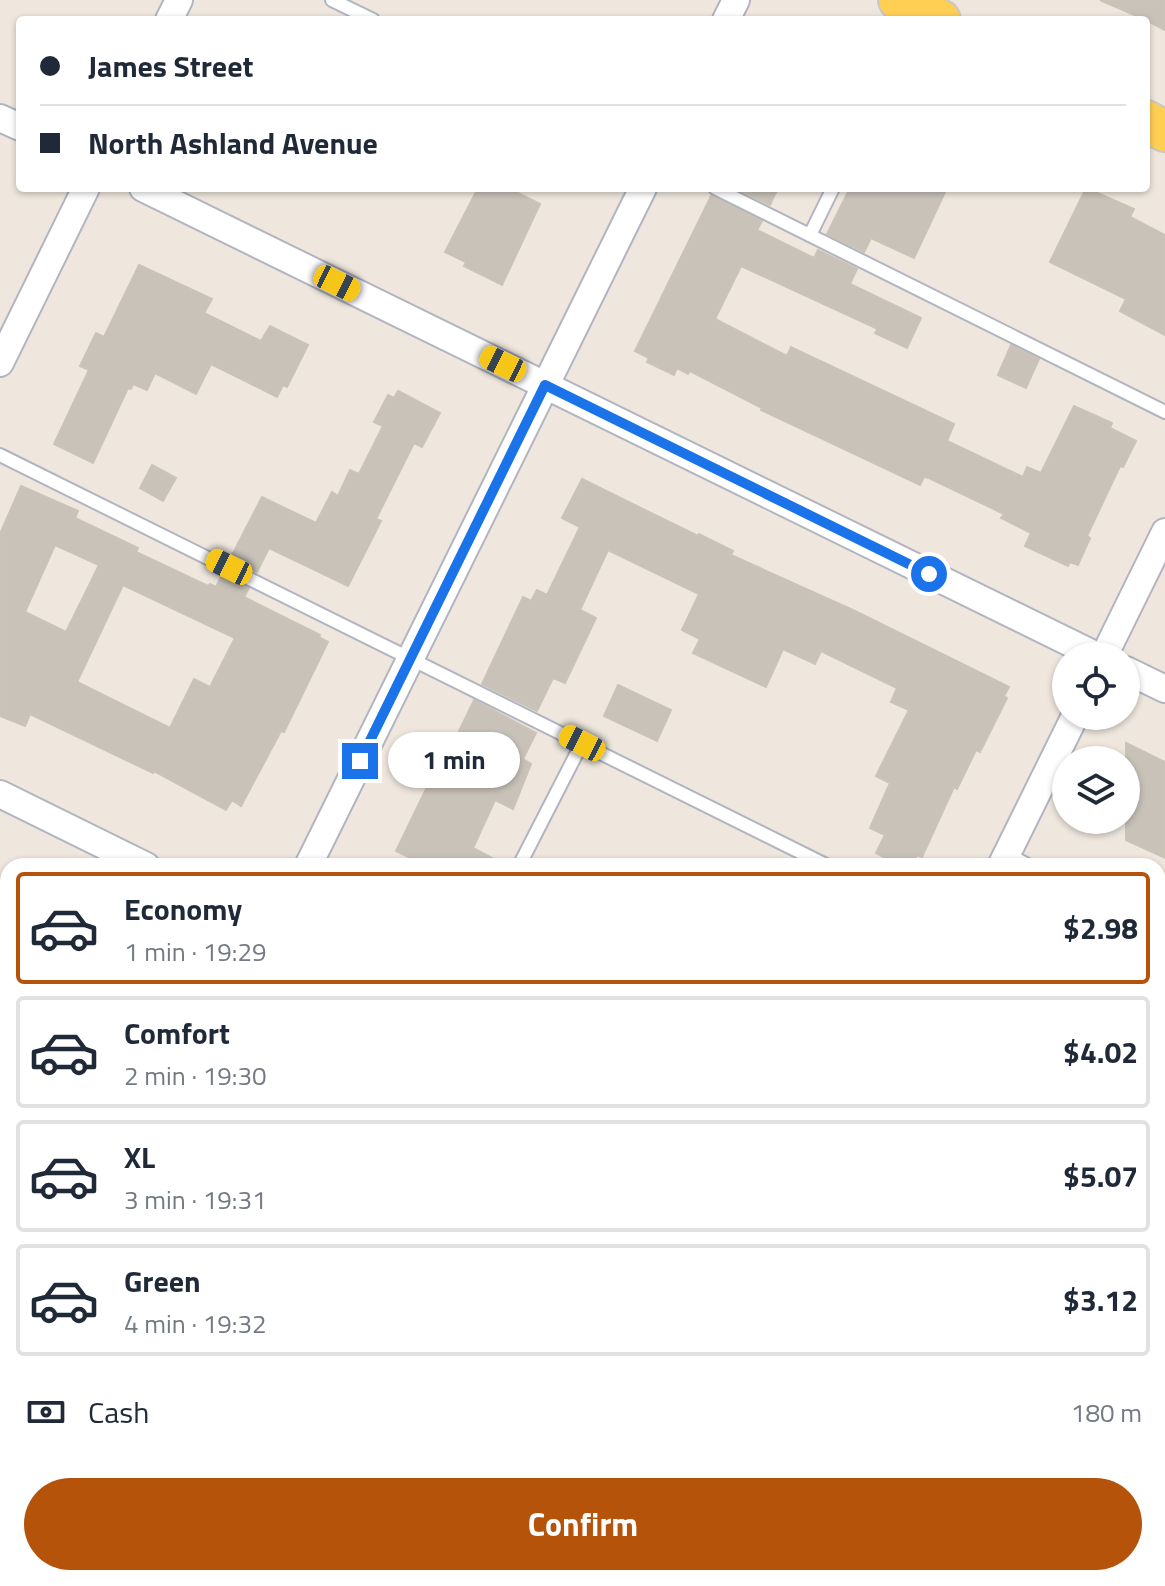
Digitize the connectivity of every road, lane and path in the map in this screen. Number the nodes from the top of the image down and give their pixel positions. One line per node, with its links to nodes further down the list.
1 (332, 0): 3 (lane)
2 (899, 0): 4 (main road)
3 (365, 16)
4 (932, 16)
5 (84, 192): 11 (street)
6 (151, 192): 12 (street)
7 (641, 192): 12 (street)
8 (723, 192): 10 (lane)
9 (831, 192): 10 (lane)
10 (810, 235): 13 (lane)
11 (0, 363)
12 (545, 385): 16 (street); 18 (street)
13 (1165, 412)
14 (0, 455): 18 (lane)
15 (1165, 532): 17 (street)
16 (1068, 642)
17 (1111, 642)
18 (411, 657): 22 (lane); 25 (street)
19 (1140, 677): 20 (street)
20 (1165, 689)
21 (1068, 730): 28 (street)
22 (582, 743): 26 (lane); 27 (lane)
23 (0, 794): 24 (street)
24 (130, 858)
25 (312, 858)
26 (523, 858)
27 (812, 858)
28 (1005, 858)

